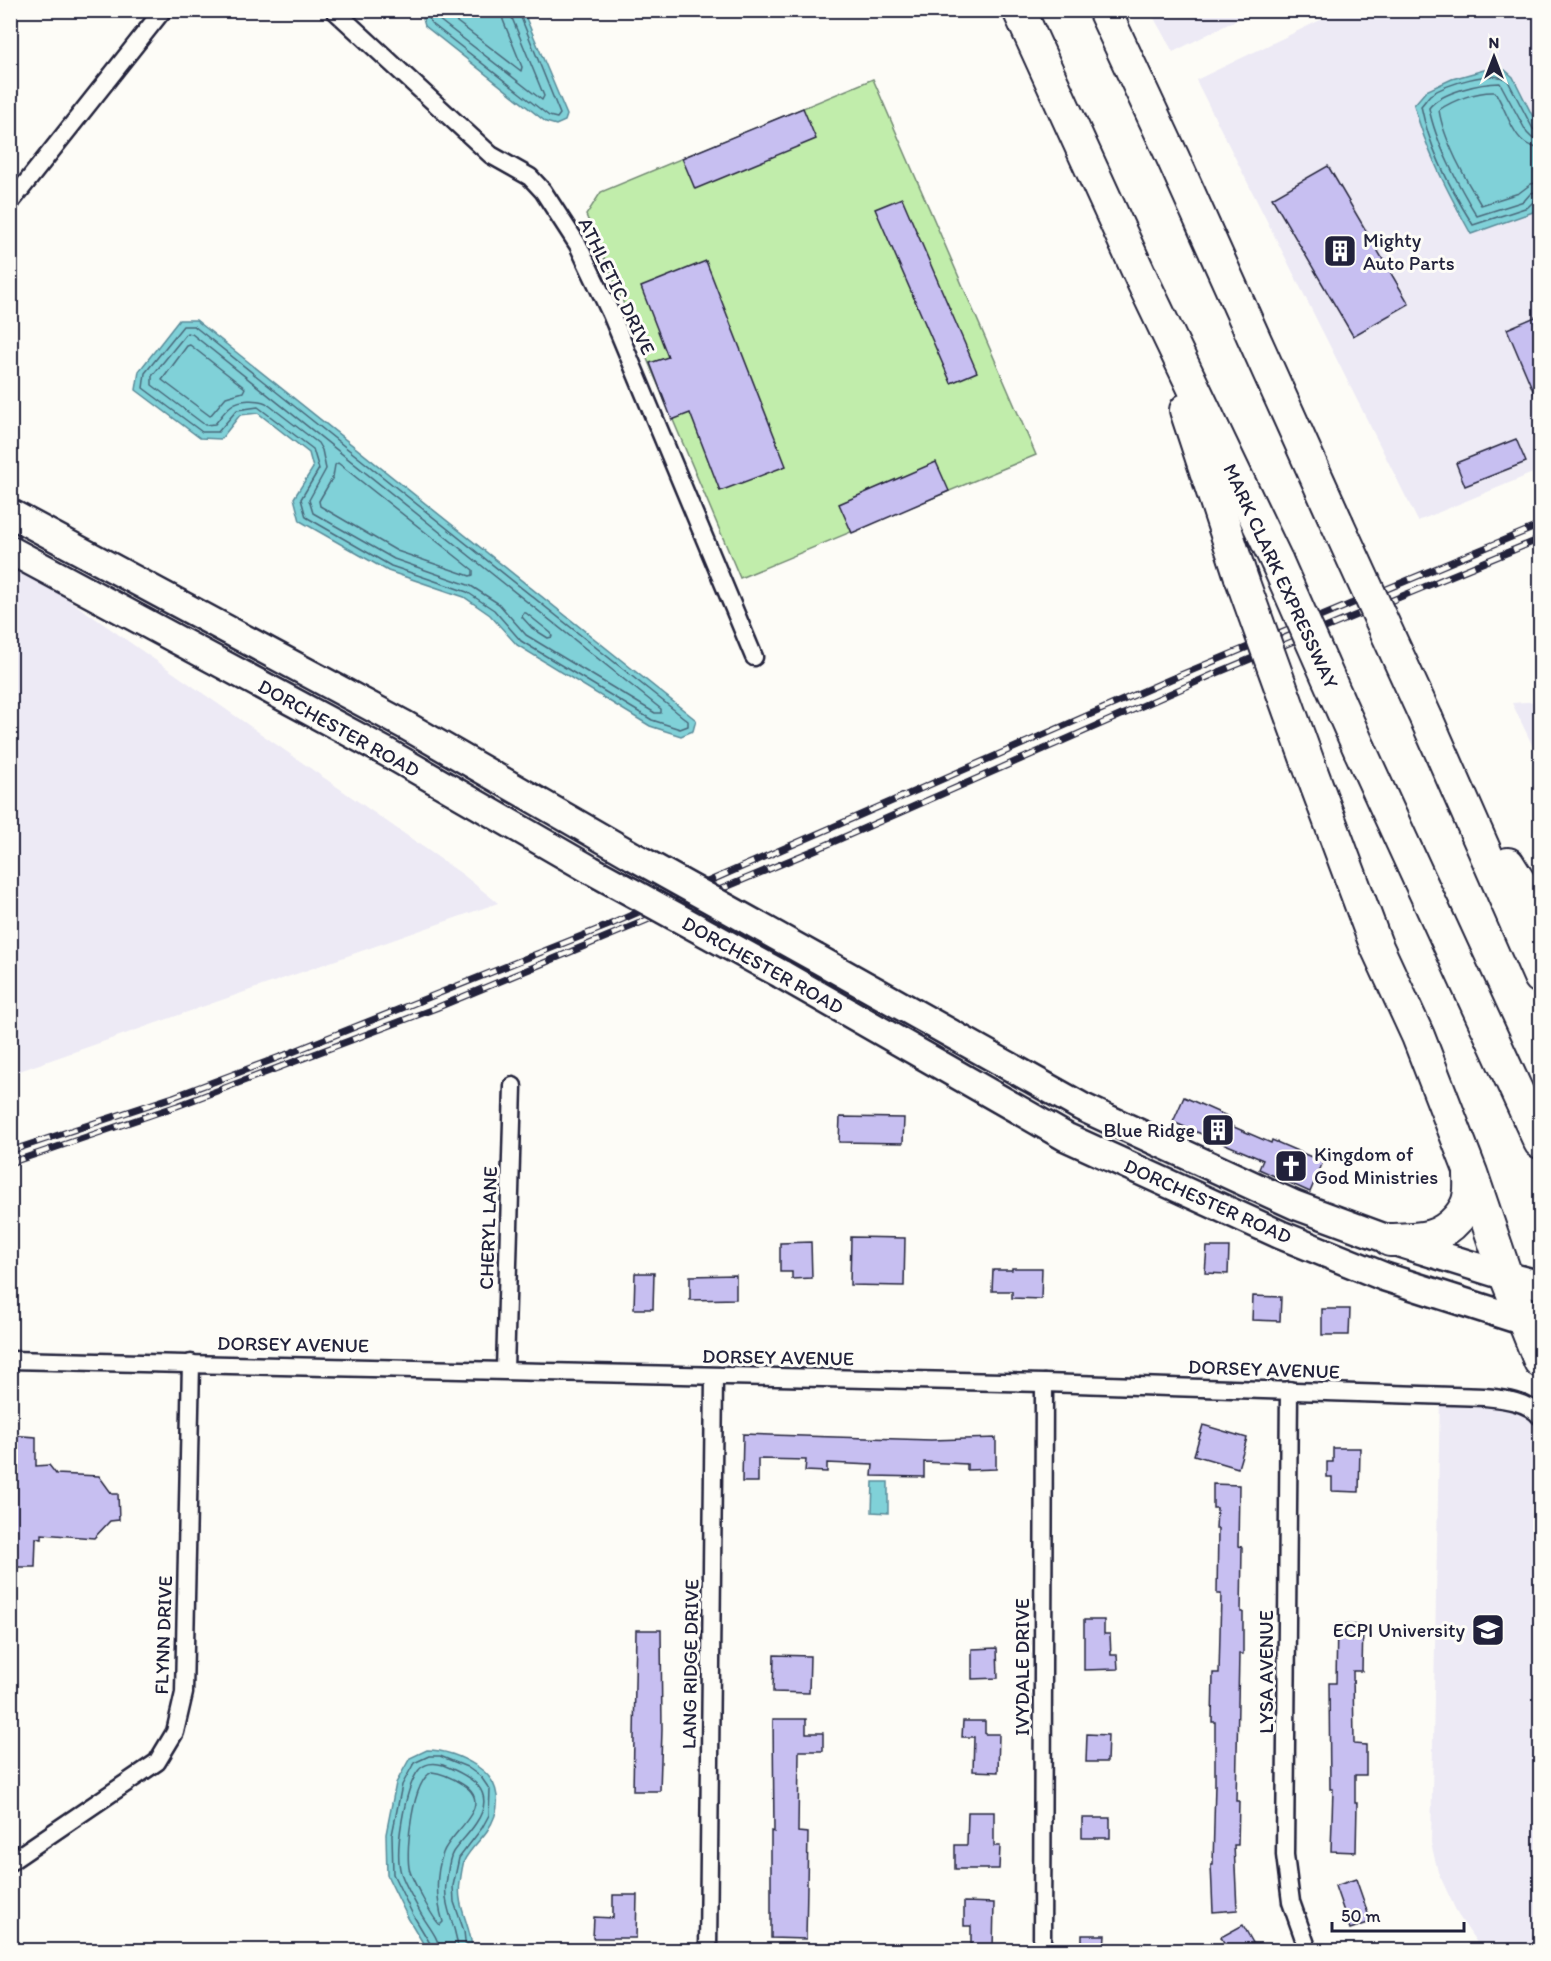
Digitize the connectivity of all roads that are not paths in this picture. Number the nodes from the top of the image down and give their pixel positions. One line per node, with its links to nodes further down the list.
1 (162, 10): 5 (street)
2 (334, 10): 9 (street, ATHLETIC DRIVE)
3 (1019, 10): 6 (highway, MARK CLARK EXPRESSWAY)
4 (1104, 10): 10 (highway, bridge)
5 (10, 203)
6 (1144, 284): 14 (highway, MARK CLARK EXPRESSWAY, bridge); 15 (highway, bridge)
7 (10, 513): 16 (main road, DORCHESTER ROAD, bridge)
8 (10, 550): 19 (main road, DORCHESTER ROAD, bridge)
9 (754, 657)
10 (1427, 720): 11 (highway); 12 (highway)
11 (1540, 915)
12 (1540, 976)
13 (513, 1086): 23 (street, CHERYL LANE)
14 (1540, 1142)
15 (1471, 1173): 16 (highway); 17 (highway)
16 (1390, 1240): 17 (main road, DORCHESTER ROAD)
17 (1506, 1276): 18 (main road, DORCHESTER ROAD); 19 (highway)
18 (1540, 1285)
19 (1533, 1324): 21 (highway)
20 (10, 1360): 22 (street, DORSEY AVENUE)
21 (1540, 1362)
22 (191, 1363): 23 (street, DORSEY AVENUE); 28 (street, FLYNN DRIVE)
23 (505, 1370): 24 (street, DORSEY AVENUE)
24 (714, 1377): 25 (street, DORSEY AVENUE); 29 (street, LANG RIDGE DRIVE)
25 (1044, 1383): 26 (street, DORSEY AVENUE); 30 (street, IVYDALE DRIVE)
26 (1289, 1390): 27 (street, DORSEY AVENUE); 31 (street, LYSA AVENUE)
27 (1540, 1416)
28 (10, 1862)
29 (708, 1950)
30 (1042, 1950)
31 (1308, 1950)

